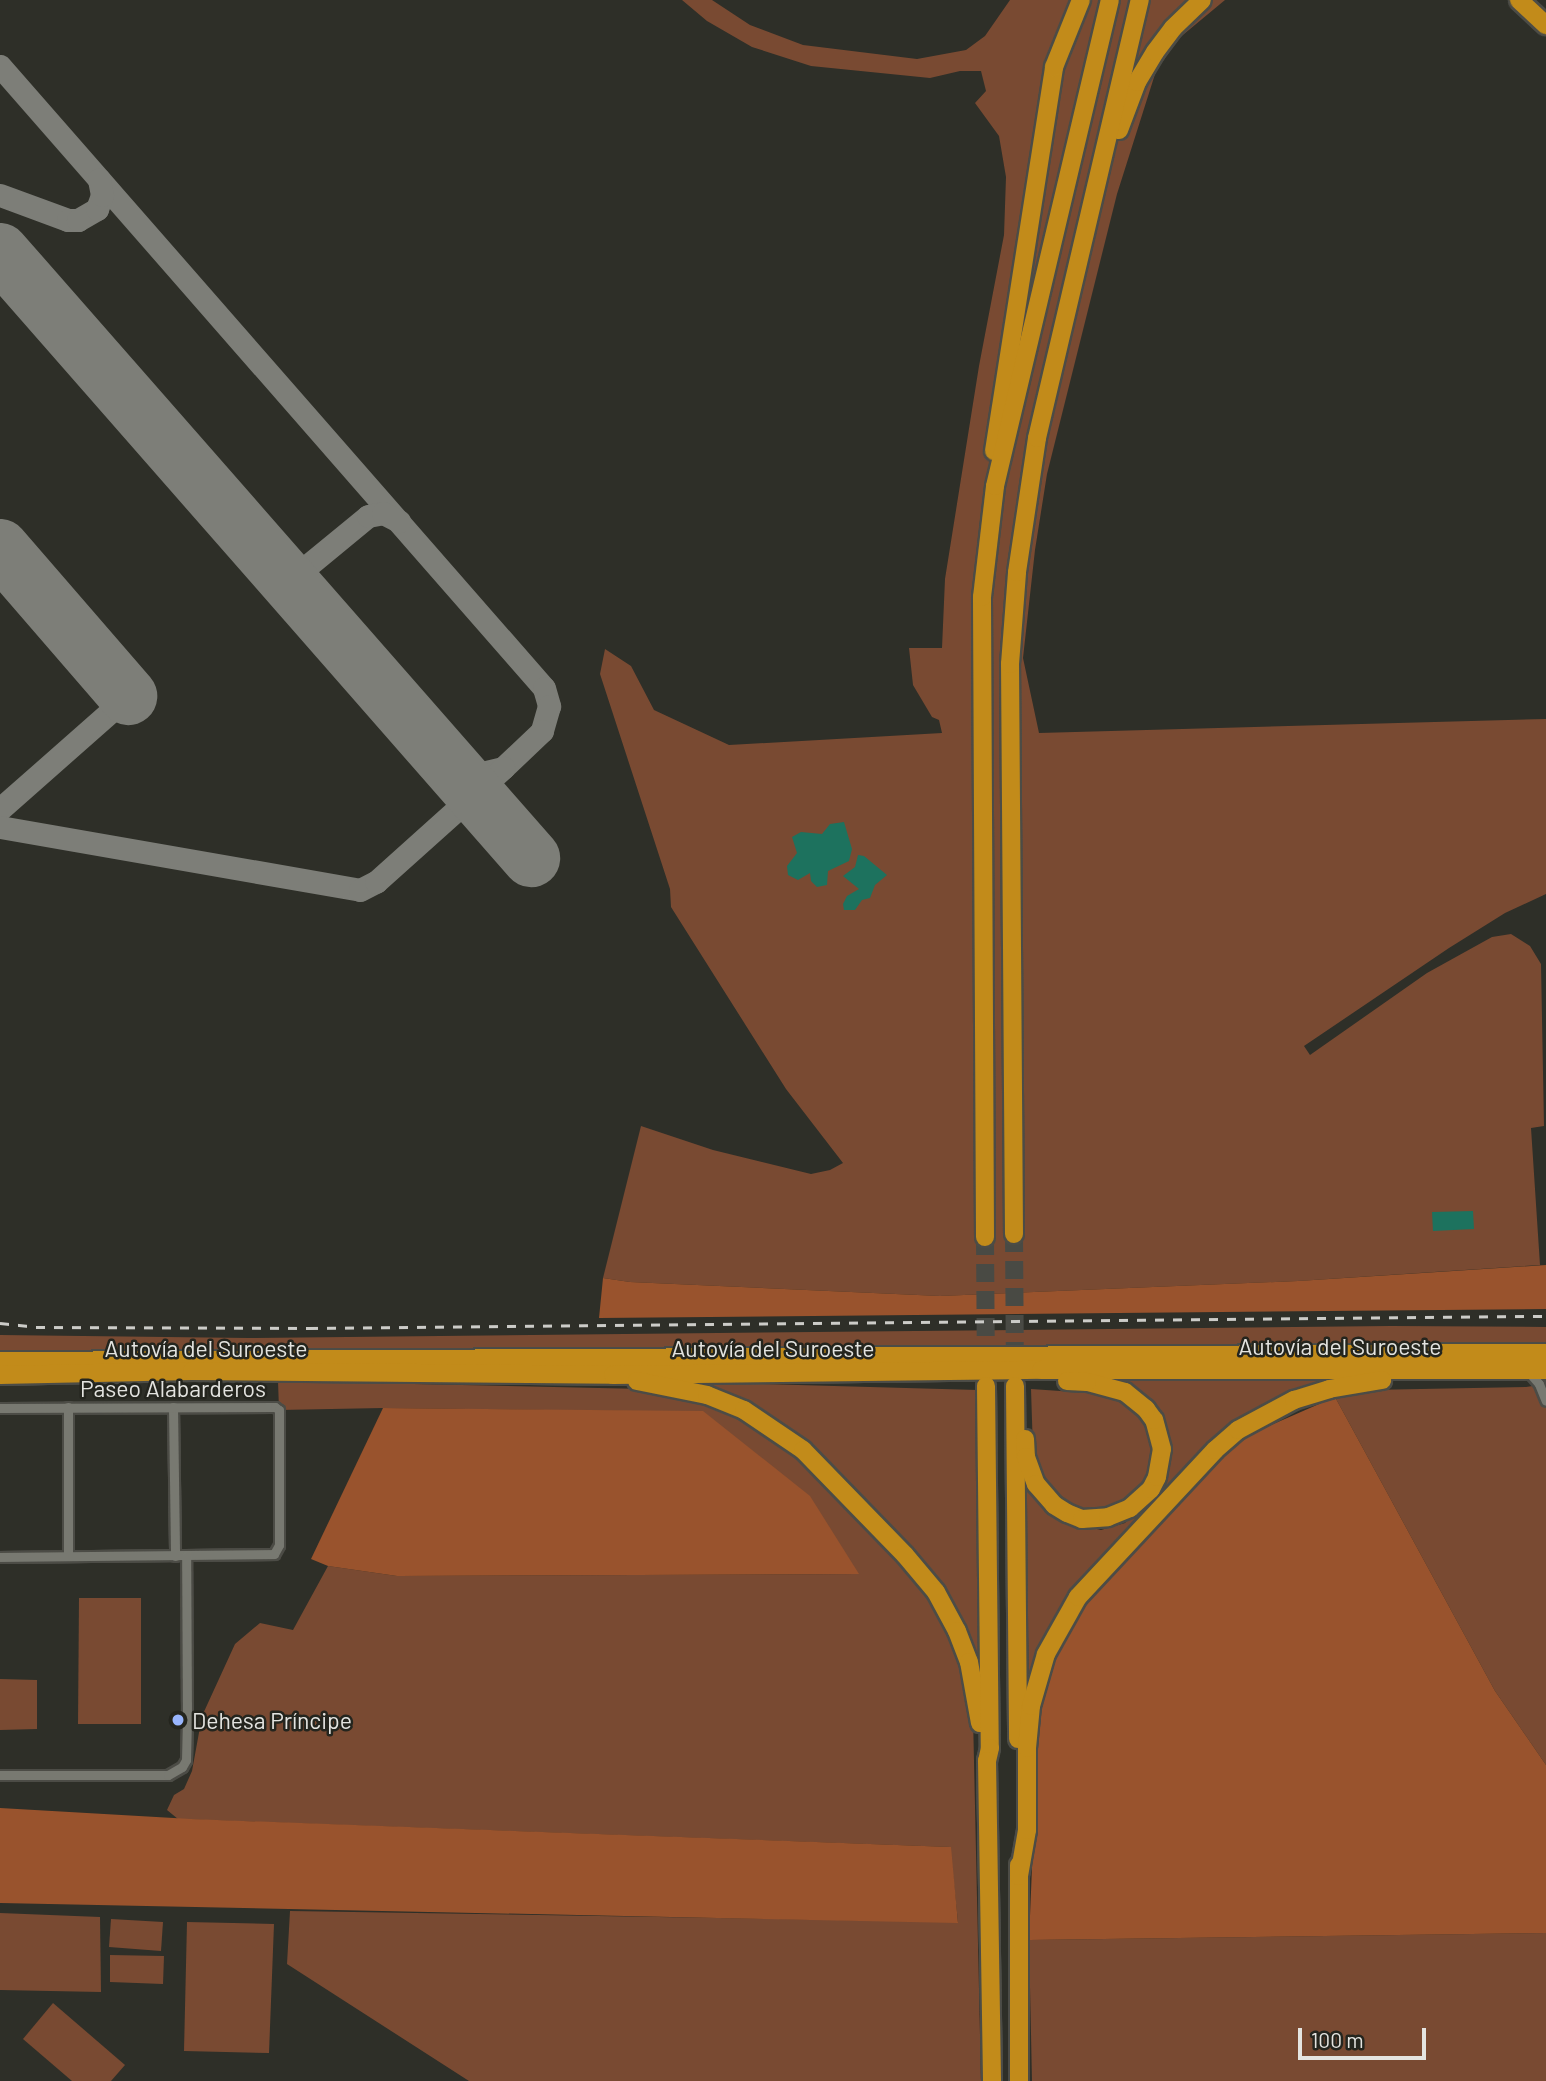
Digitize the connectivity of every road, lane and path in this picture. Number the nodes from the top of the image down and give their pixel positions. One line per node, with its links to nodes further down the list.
1 (1081, 0): 8 (highway)
2 (1110, 0): 8 (highway)
3 (1140, 0): 7 (highway)
4 (1202, 0): 7 (highway)
5 (1519, 0): 6 (highway)
6 (1546, 25)
7 (1082, 242): 9 (highway)
8 (995, 486): 10 (highway)
9 (1014, 1234)
10 (985, 1237)
11 (1546, 1353): 12 (highway, Autovía del Suroeste)
12 (0, 1361)
13 (1527, 1370): 14 (highway, Autovía del Suroeste); 15 (highway, Autovía del Suroeste); 20 (street)
14 (1546, 1370)
15 (1496, 1371): 16 (highway, Autovía del Suroeste); 30 (highway)
16 (837, 1373): 18 (highway, Autovía del Suroeste); 30 (highway)
17 (0, 1375): 18 (highway, Autovía del Suroeste)
18 (613, 1375): 28 (highway)
19 (986, 1385): 28 (highway)
20 (1546, 1397)
21 (68, 1407): 22 (street, Paseo Alabarderos); 23 (street, Paseo Alabarderos); 24 (street)
22 (173, 1407): 25 (street); 26 (street, Paseo Alabarderos)
23 (0, 1408)
24 (68, 1556): 25 (street); 27 (street)
25 (175, 1556): 26 (street)
26 (186, 1556): 29 (street)
27 (0, 1557)
28 (987, 1761): 31 (highway)
29 (0, 1775)
30 (1019, 1876): 32 (highway)
31 (992, 2081)
32 (1019, 2081)

